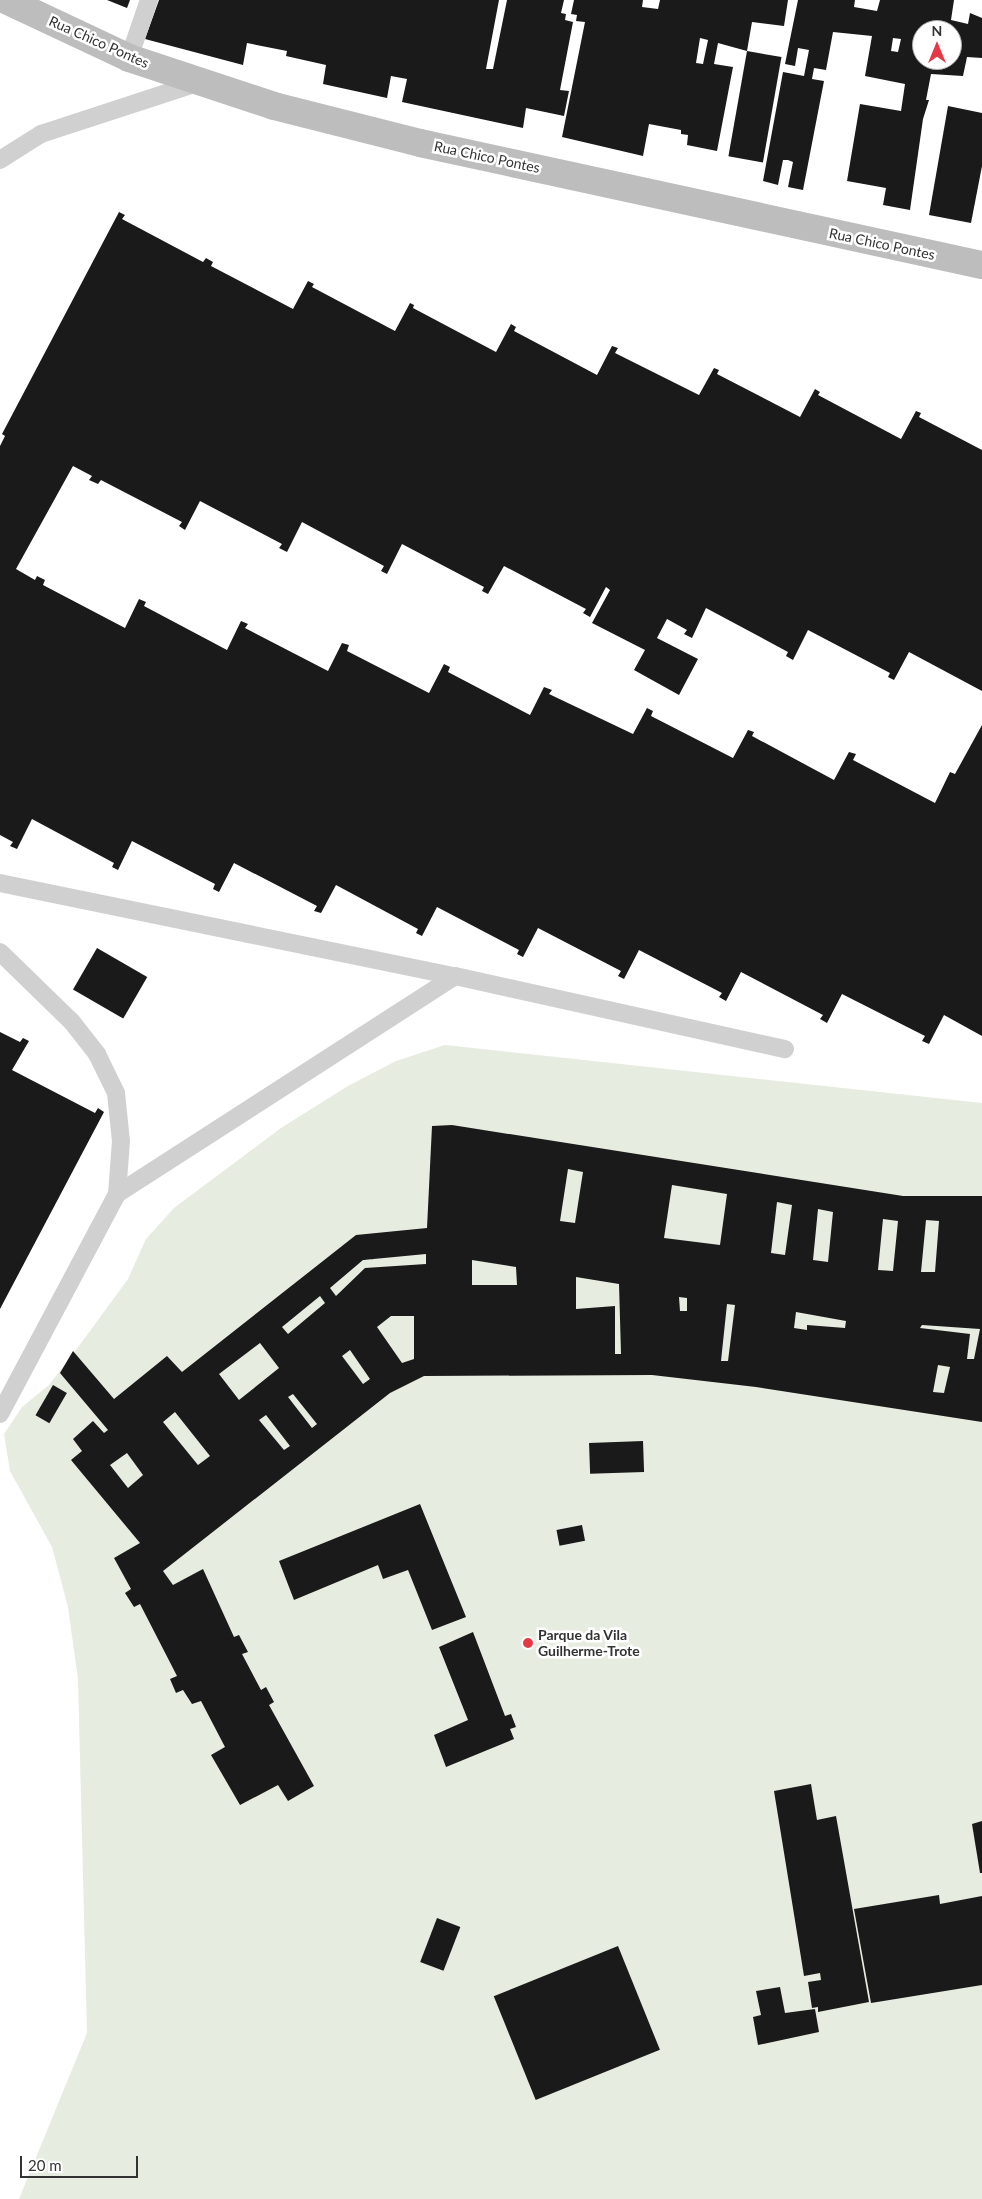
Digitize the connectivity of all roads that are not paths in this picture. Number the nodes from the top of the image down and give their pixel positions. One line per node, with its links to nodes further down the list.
1 (6, 0): 3 (main road, Rua Chico Pontes)
2 (149, 0): 3 (lane)
3 (129, 58): 4 (main road, Rua Chico Pontes)
4 (200, 82): 5 (lane); 6 (main road, Rua Chico Pontes)
5 (0, 160)
6 (982, 265)
7 (0, 883): 9 (lane)
8 (0, 952): 11 (lane)
9 (455, 976): 10 (lane); 11 (lane)
10 (786, 1049)
11 (117, 1194): 12 (lane)
12 (0, 1414)

